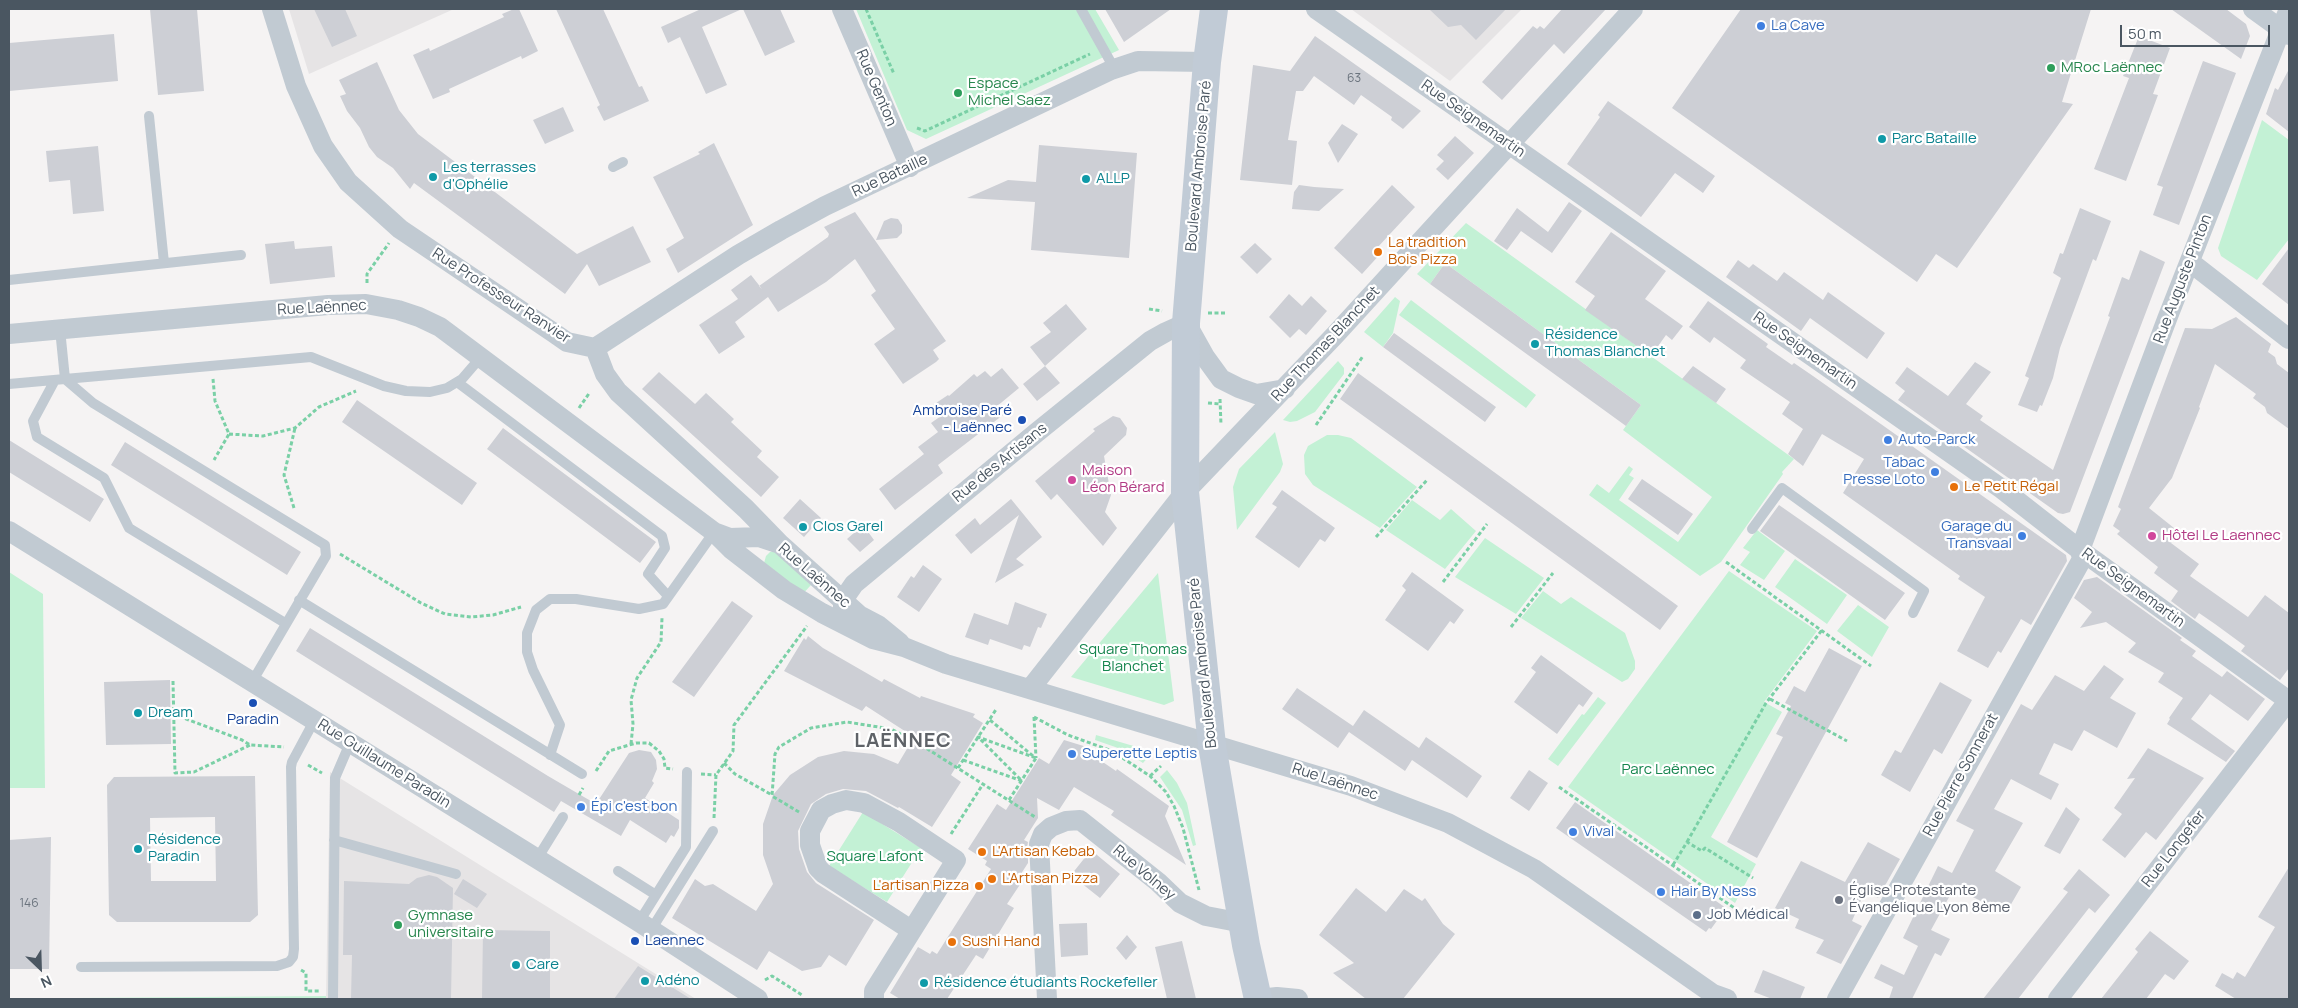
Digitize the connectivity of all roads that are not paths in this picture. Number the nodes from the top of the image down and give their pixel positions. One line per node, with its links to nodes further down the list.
1 (272, 9): 23 (street, Rue Professeur Ranvier)
2 (842, 9): 14 (street, Rue Genton)
3 (1081, 9): 11 (lane)
4 (1214, 9): 10 (street, Boulevard Ambroise Paré)
5 (1316, 9): 13 (street, Rue Seignemartin)
6 (1633, 9): 13 (street, Rue Thomas Blanchet)
7 (2252, 9): 9 (street)
8 (2288, 9): 9 (street, Rue Auguste Pinton)
9 (2284, 31): 16 (street, Rue Auguste Pinton)
10 (1207, 62): 11 (street, Rue Bataille); 19 (street, Boulevard Ambroise Paré)
11 (1114, 68): 14 (street, Rue Bataille)
12 (149, 116): 17 (lane)
13 (1509, 144): 28 (street, Rue Thomas Blanchet); 36 (street, Rue Seignemartin)
14 (910, 167): 23 (street, Rue Bataille)
15 (241, 255): 17 (lane)
16 (2190, 262): 22 (street); 36 (street, Rue Auguste Pinton)
17 (164, 263): 18 (lane)
18 (9, 280)
19 (1186, 323): 28 (street); 29 (street, Boulevard Ambroise Paré); 39 (street, Rue des Artisans)
20 (60, 329): 21 (street, Rue Laënnec); 24 (street, Rue Laënnec); 25 (lane)
21 (9, 334)
22 (2289, 339)
23 (595, 348): 30 (street)
24 (480, 357): 26 (lane); 33 (street, Rue Laënnec)
25 (60, 379): 26 (lane); 27 (lane); 37 (lane); 41 (lane)
26 (457, 382): 38 (lane)
27 (9, 384)
28 (1285, 389): 29 (street, Rue Thomas Blanchet)
29 (1185, 492): 45 (street, Rue Thomas Blanchet); 49 (street, Boulevard Ambroise Paré)
30 (758, 521): 34 (street); 35 (street)
31 (1752, 529): 40 (lane)
32 (9, 530): 44 (street, Rue Guillaume Paradin)
33 (714, 532): 34 (street, Rue Laënnec); 38 (lane)
34 (735, 544): 35 (street, Rue Laënnec); 42 (street, Rue Laënnec)
35 (780, 544): 39 (street, Rue Laënnec)
36 (2080, 550): 46 (street, Rue Seignemartin); 71 (street, Rue Pierre Sonnerat)
37 (299, 600): 41 (lane); 50 (lane)
38 (666, 600): 50 (lane)
39 (843, 600): 42 (street); 43 (street, Rue Laënnec)
40 (1913, 613)
41 (285, 623): 44 (lane)
42 (843, 624): 43 (street, Rue Laënnec)
43 (904, 647): 45 (street, Rue Laënnec)
44 (252, 682): 47 (street, Rue Guillaume Paradin)
45 (1030, 688): 49 (street, Rue Laënnec)
46 (2289, 700): 72 (street, Rue Longefer)
47 (314, 721): 48 (street, Rue Guillaume Paradin); 63 (lane)
48 (350, 743): 55 (lane); 56 (street, Rue Guillaume Paradin)
49 (1212, 745): 60 (street, Boulevard Ambroise Paré); 64 (street, Rue Laënnec)
50 (550, 754): 52 (lane)
51 (687, 772): 59 (lane)
52 (582, 774)
53 (562, 818): 56 (lane)
54 (713, 828): 61 (lane)
55 (334, 840): 58 (lane); 65 (lane)
56 (537, 859): 61 (street, Rue Guillaume Paradin)
57 (618, 871): 59 (lane)
58 (456, 874)
59 (656, 895): 61 (lane)
60 (1243, 923): 68 (street, Rue Volney); 69 (street, Boulevard Ambroise Paré)
61 (645, 926): 66 (street, Rue Guillaume Paradin)
62 (911, 930): 62 (street); 67 (street)
63 (81, 967)
64 (1716, 997)
65 (333, 999)
66 (758, 999)
67 (874, 999)
68 (1047, 999)
69 (1259, 999): 70 (street)
70 (1298, 999)
71 (1837, 999)
72 (2058, 999)

